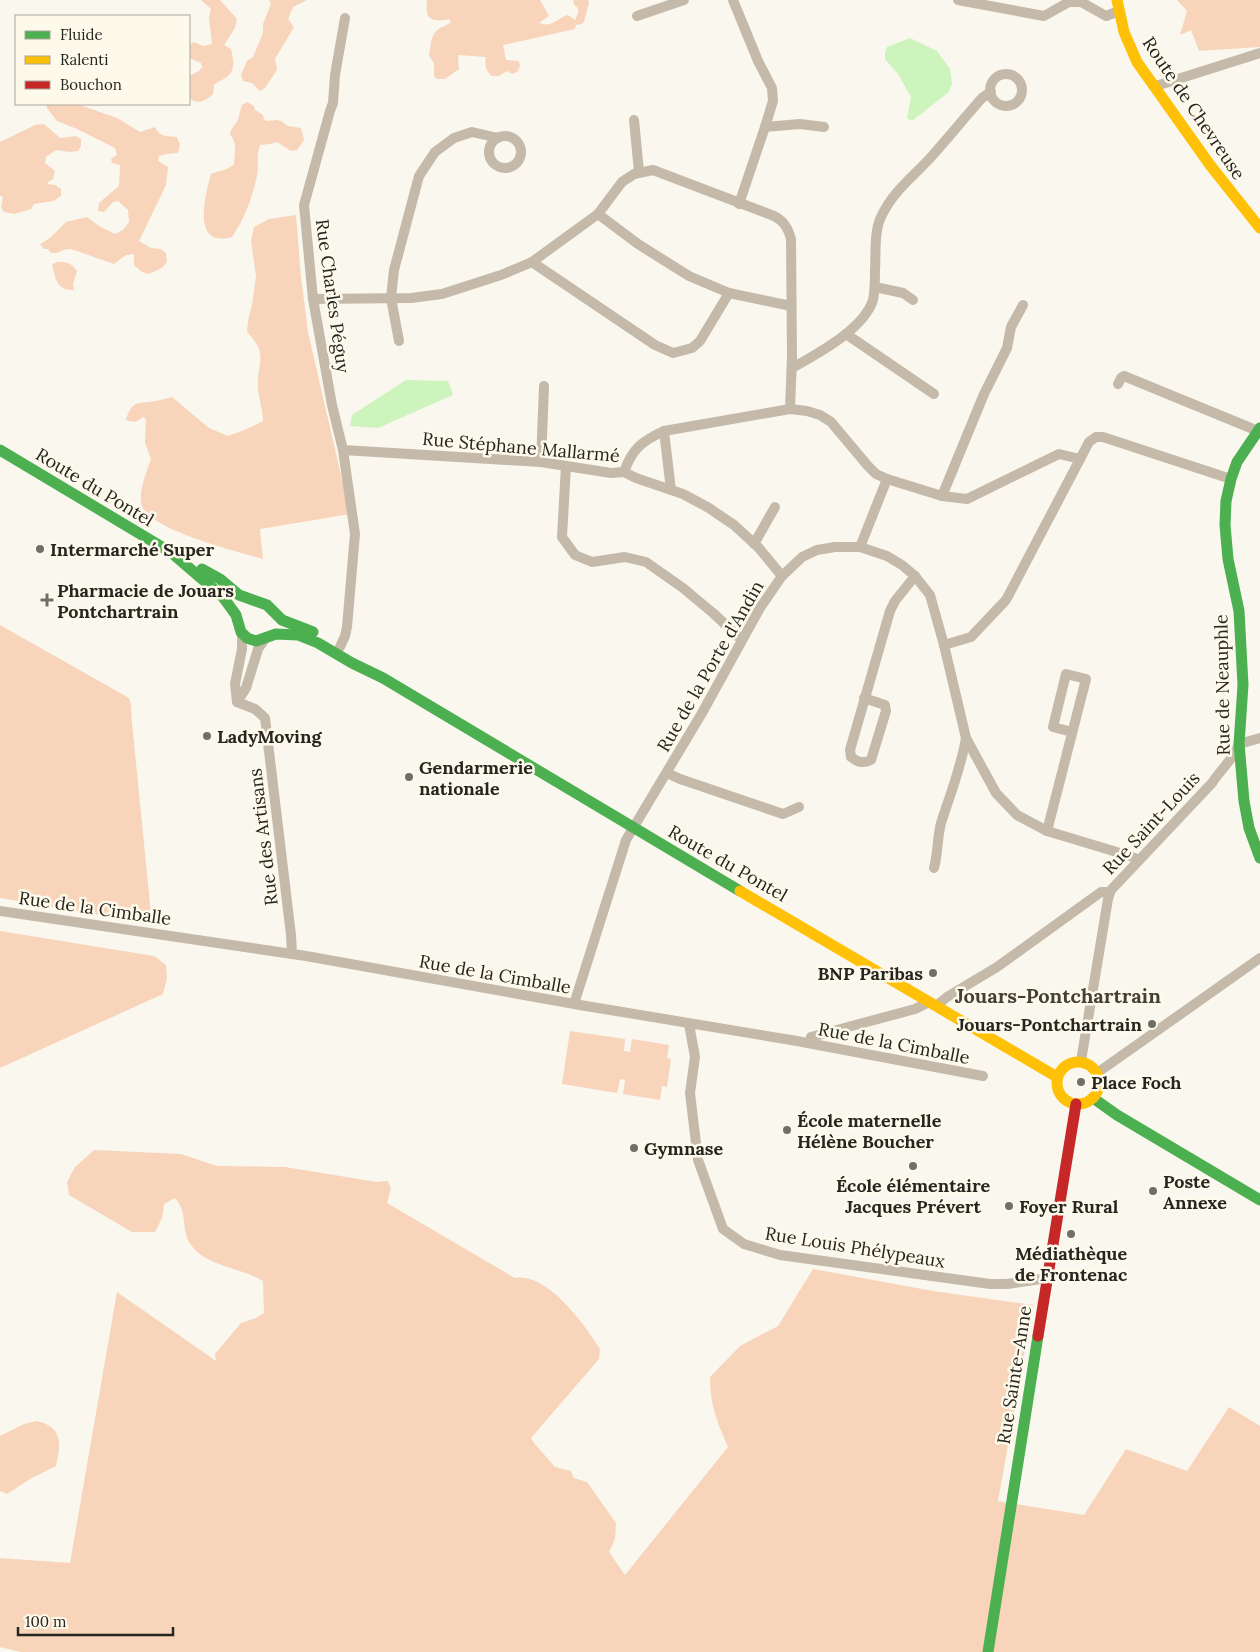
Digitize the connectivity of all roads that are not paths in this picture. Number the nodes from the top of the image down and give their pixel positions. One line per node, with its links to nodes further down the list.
1 (684, 0): 5 (street)
2 (733, 0): 11 (street)
3 (958, 0): 4 (street)
4 (1118, 6): 8 (main road, Route de Chevreuse)
5 (637, 16)
6 (345, 18): 22 (street, Rue Charles Péguy)
7 (1260, 53): 8 (street)
8 (1156, 86): 17 (main road, Route de Chevreuse)
9 (991, 92): 19 (street)
10 (634, 120): 14 (street)
11 (764, 127): 12 (street); 15 (street)
12 (824, 127)
13 (498, 138): 21 (street)
14 (639, 172): 15 (street); 16 (street)
15 (739, 204): 25 (street)
16 (598, 214): 18 (street); 20 (street)
17 (1260, 228)
18 (532, 262): 20 (street); 21 (street)
19 (875, 287): 23 (street); 26 (street)
20 (729, 293): 25 (street)
21 (391, 298): 22 (street); 27 (street)
22 (313, 299): 36 (street, Rue Charles Péguy)
23 (913, 300)
24 (1023, 305): 44 (street)
25 (791, 306): 28 (street)
26 (846, 334): 28 (street); 31 (street)
27 (399, 341)
28 (792, 368): 32 (street)
29 (1118, 384): 34 (street)
30 (544, 386): 38 (street)
31 (934, 394)
32 (790, 409): 33 (street); 41 (street)
33 (664, 430): 40 (street); 43 (street)
34 (1259, 430): 42 (main road, Rue de Neauphle)
35 (0, 450): 48 (main road, Route du Pontel)
36 (343, 450): 38 (street, Rue Stéphane Mallarmé); 58 (street, Rue Charles Péguy)
37 (1080, 459): 42 (street); 44 (street); 57 (street)
38 (541, 462): 39 (street, Rue Stéphane Mallarmé)
39 (566, 466): 40 (street, Rue Stéphane Mallarmé); 56 (street)
40 (624, 472): 43 (street, Rue Stéphane Mallarmé)
41 (887, 479): 44 (street); 47 (street)
42 (1231, 479): 65 (main road, Rue de Neauphle)
43 (671, 490): 46 (street, Rue Stéphane Mallarmé)
44 (942, 496)
45 (775, 508): 46 (street)
46 (754, 544): 49 (street, Rue Stéphane Mallarmé)
47 (860, 547): 49 (street, Rue de la Porte d'Andin); 50 (street, Rue de la Porte d'Andin)
48 (173, 554): 51 (main road, Route du Pontel); 53 (main road, Route du Pontel)
49 (782, 576): 56 (street, Rue de la Porte d'Andin)
50 (915, 576): 57 (street, Rue de la Porte d'Andin); 60 (street)
51 (261, 603): 52 (main road, Route du Pontel); 53 (main road)
52 (273, 612): 55 (main road); 58 (main road, Route du Pontel)
53 (238, 621): 54 (main road, Route du Pontel)
54 (242, 633): 55 (main road, Route du Pontel); 61 (street)
55 (267, 637): 59 (main road, Route du Pontel); 61 (street)
56 (742, 640): 66 (street, Rue de la Porte d'Andin)
57 (944, 645): 63 (street, Rue de la Porte d'Andin)
58 (340, 647): 59 (main road, Route du Pontel)
59 (383, 678): 68 (main road, Route du Pontel)
60 (864, 698): 60 (street)
61 (237, 702): 75 (street, Rue des Artisans)
62 (1072, 732): 62 (street); 69 (street)
63 (966, 738): 69 (street, Rue de la Porte d'Andin); 72 (street)
64 (1260, 738): 65 (street)
65 (1239, 744): 70 (main road, Rue de Neauphle); 71 (street, Rue Saint-Louis)
66 (667, 773): 67 (street); 68 (street, Rue de la Porte d'Andin)
67 (799, 807)
68 (634, 828): 77 (street, Rue de la Porte d'Andin); 78 (main road, Route du Pontel)
69 (1047, 831): 71 (street, Rue de la Porte d'Andin)
70 (1260, 858)
71 (1139, 860): 73 (street, Rue Saint-Louis)
72 (934, 868)
73 (1109, 894): 78 (street, Rue Saint-Louis); 81 (street)
74 (0, 911): 75 (street, Rue de la Cimballe)
75 (292, 954): 77 (street, Rue de la Cimballe)
76 (1260, 958): 82 (street)
77 (574, 1004): 79 (street, Rue de la Cimballe)
78 (933, 1004): 80 (street); 84 (main road, Route du Pontel)
79 (689, 1024): 80 (street, Rue de la Cimballe); 88 (street, Rue Louis Phélypeaux)
80 (810, 1044): 83 (street, Rue de la Cimballe)
81 (1081, 1062): 82 (main road); 84 (main road)
82 (1097, 1072): 85 (main road)
83 (983, 1076)
84 (1057, 1077): 86 (main road)
85 (1093, 1098): 86 (main road); 87 (main road)
86 (1076, 1104): 88 (main road, Rue Sainte-Anne)
87 (1260, 1200)
88 (1048, 1278): 89 (main road, Rue Sainte-Anne)
89 (988, 1652)

